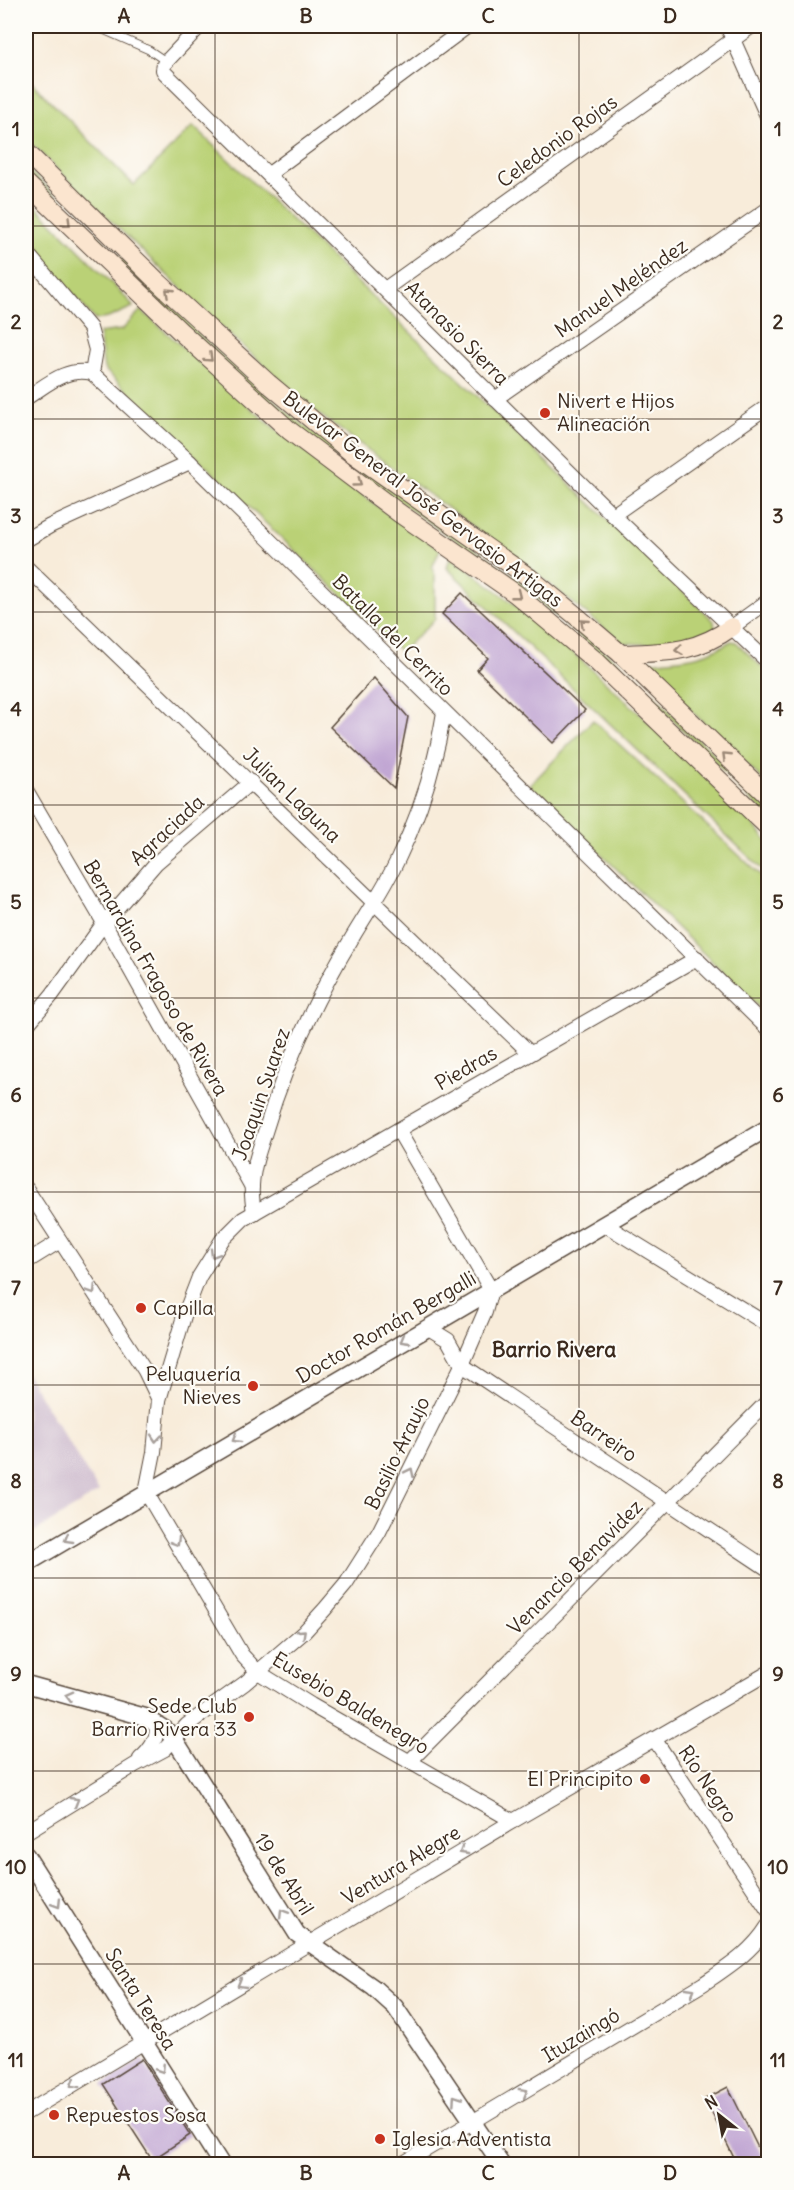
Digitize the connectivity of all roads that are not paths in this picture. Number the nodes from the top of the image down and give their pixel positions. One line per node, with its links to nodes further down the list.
1 (200, 26): 7 (street)
2 (468, 26): 10 (street)
3 (726, 26): 6 (street)
4 (752, 26): 6 (street, Celedonio Rojas)
5 (101, 29): 7 (lane)
6 (733, 39): 8 (street); 14 (street, Celedonio Rojas)
7 (167, 62): 10 (street, Atanasio Sierra)
8 (768, 118)
9 (26, 152): 25 (main road, Bulevar General José Gervasio Artigas, one-way to 9)
10 (269, 174): 14 (street, Atanasio Sierra)
11 (26, 183): 31 (main road, Bulevar General José Gervasio Artigas, one-way to 31)
12 (768, 209): 17 (street, Manuel Meléndez)
13 (26, 252): 15 (street)
14 (385, 289): 17 (street, Atanasio Sierra)
15 (92, 373): 16 (street); 19 (street, Batalla del Cerrito)
16 (26, 398)
17 (495, 399): 20 (street, Atanasio Sierra)
18 (768, 406): 20 (street)
19 (190, 462): 21 (street); 27 (street, Batalla del Cerrito)
20 (613, 515): 24 (street, Atanasio Sierra)
21 (26, 540)
22 (26, 567): 28 (street, Julian Laguna)
23 (768, 601): 24 (street)
24 (732, 627): 25 (main road, one-way to 25); 26 (street, Atanasio Sierra)
25 (621, 654): 30 (main road, Bulevar General José Gervasio Artigas, one-way to 25)
26 (768, 662)
27 (444, 712): 32 (street, Joaquin Suarez); 34 (street, Batalla del Cerrito)
28 (251, 782): 32 (street, Julian Laguna); 33 (street, Agraciada)
29 (26, 793): 33 (street, Bernardina Fragoso de Rivera)
30 (768, 796)
31 (768, 827)
32 (375, 903): 37 (street, Julian Laguna); 40 (street, Joaquin Suarez)
33 (104, 923): 35 (street, Agraciada); 40 (street, Bernardina Fragoso de Rivera)
34 (697, 958): 36 (street, Batalla del Cerrito); 37 (street, Piedras)
35 (26, 1026)
36 (768, 1029)
37 (530, 1053): 39 (street, Piedras)
38 (768, 1128): 43 (street, Doctor Román Bergalli)
39 (398, 1130): 42 (street, Piedras); 46 (street)
40 (252, 1187): 42 (street, Joaquin Suarez)
41 (26, 1188): 44 (street)
42 (254, 1213): 50 (street, one-way to 50)
43 (604, 1224): 46 (street, Doctor Román Bergalli); 47 (street)
44 (60, 1241): 45 (street); 50 (street, one-way to 50)
45 (26, 1262)
46 (491, 1290): 48 (street, Doctor Román Bergalli); 49 (street, Basilio Araujo)
47 (768, 1325)
48 (427, 1327): 49 (street, Barreiro); 52 (street, Doctor Román Bergalli, one-way to 52)
49 (462, 1365): 53 (street, Barreiro); 56 (street, Basilio Araujo, one-way to 49)
50 (159, 1400): 52 (street, one-way to 52)
51 (768, 1401): 53 (street, Venancio Benavidez)
52 (146, 1492): 54 (street, Doctor Román Bergalli, one-way to 54); 56 (street, Eusebio Baldenegro, one-way to 56)
53 (667, 1501): 55 (street, Barreiro); 62 (street, Venancio Benavidez)
54 (26, 1564)
55 (768, 1569)
56 (258, 1671): 60 (street, Basilio Araujo); 62 (street, Eusebio Baldenegro)
57 (768, 1673): 61 (street, Ventura Alegre)
58 (26, 1684): 59 (street, 19 de Abril, one-way to 58)
59 (156, 1723): 60 (street, 19 de Abril); 63 (street)
60 (175, 1740): 63 (street, Basilio Araujo); 69 (street, 19 de Abril, one-way to 60)
61 (655, 1740): 64 (street, Ventura Alegre); 67 (street, Río Negro)
62 (410, 1761): 64 (street, Eusebio Baldenegro)
63 (135, 1765): 65 (street, Basilio Araujo, one-way to 63)
64 (513, 1821): 69 (street, Ventura Alegre, one-way to 69)
65 (26, 1832)
66 (26, 1855): 70 (street, Santa Teresa, one-way to 70)
67 (768, 1910)
68 (768, 1926): 72 (street, Ituzaingó, one-way to 68)
69 (308, 1944): 70 (street, Ventura Alegre, one-way to 70); 72 (street, 19 de Abril, one-way to 69)
70 (143, 2042): 71 (street, Ventura Alegre, one-way to 71); 73 (street, Santa Teresa, one-way to 73)
71 (26, 2113)
72 (473, 2123): 74 (street, Ituzaingó); 75 (street, 19 de Abril)
73 (221, 2164)
74 (402, 2164)
75 (501, 2164)

